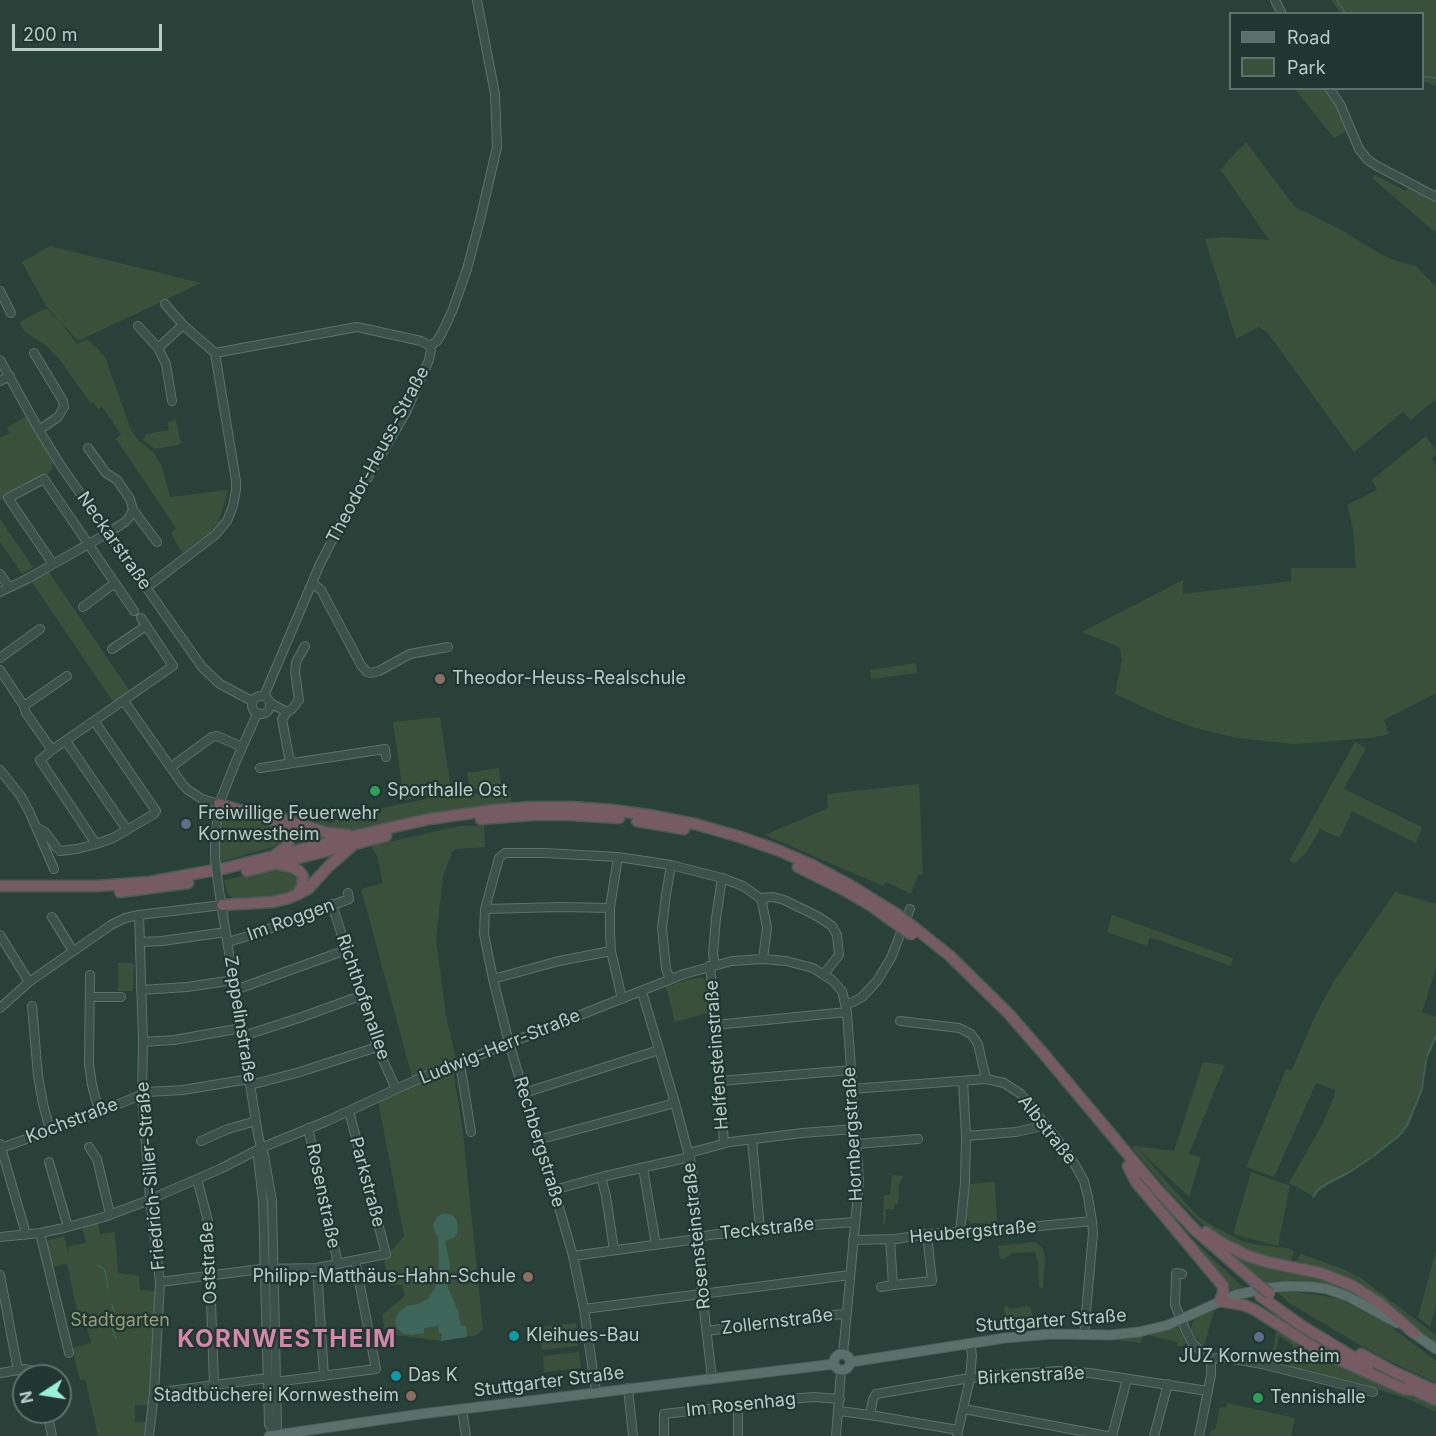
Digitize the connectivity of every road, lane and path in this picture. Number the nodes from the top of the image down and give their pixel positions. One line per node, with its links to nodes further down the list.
1 (477, 0): 9 (street, Theodor-Heuss-Straße)
2 (1330, 90): 3 (street)
3 (1436, 197)
4 (0, 291): 6 (street)
5 (165, 304): 7 (street)
6 (11, 312)
7 (183, 325): 10 (street); 11 (street)
8 (138, 326): 10 (street)
9 (430, 346): 11 (street); 26 (street, Theodor-Heuss-Straße)
10 (158, 348): 16 (street)
11 (215, 352): 28 (street)
12 (34, 353): 17 (street)
13 (0, 360): 14 (street, Neckarstraße)
14 (10, 376): 15 (street); 17 (street, Neckarstraße)
15 (0, 381)
16 (172, 401)
17 (39, 430): 20 (street, Neckarstraße)
18 (88, 448): 19 (street)
19 (133, 510): 20 (street); 21 (street)
20 (108, 533): 22 (street); 28 (street, Neckarstraße)
21 (157, 542)
22 (89, 543): 23 (street); 23 (street); 25 (street)
23 (53, 564): 27 (street)
24 (0, 574): 27 (street)
25 (115, 583): 30 (street); 31 (street)
26 (312, 583): 34 (street); 41 (street, Theodor-Heuss-Straße)
27 (9, 587): 29 (street)
28 (146, 588): 40 (street, Neckarstraße)
29 (0, 592)
30 (83, 607)
31 (134, 611)
32 (40, 629): 36 (street)
33 (305, 646): 44 (street)
34 (447, 647)
35 (112, 649): 39 (street)
36 (0, 658)
37 (0, 670): 42 (street)
38 (68, 676): 42 (street)
39 (124, 701): 45 (street); 51 (street)
40 (252, 701): 41 (street); 43 (street)
41 (267, 704): 43 (street); 44 (street)
42 (24, 706): 48 (street)
43 (257, 714): 47 (street)
44 (284, 715): 50 (street)
45 (95, 722): 46 (street); 57 (street)
46 (66, 741): 48 (street); 57 (street)
47 (242, 747): 51 (street); 54 (street)
48 (52, 750): 59 (street)
49 (386, 757): 50 (street)
50 (293, 763): 52 (street)
51 (171, 767): 54 (street)
52 (260, 768)
53 (0, 770): 56 (street)
54 (219, 804): 55 (highway); 71 (street, Zeppelinstraße, bridge)
55 (263, 817): 58 (highway); 61 (highway)
56 (36, 827): 59 (street); 63 (street)
57 (127, 830): 59 (street)
58 (355, 840): 61 (highway); 68 (highway); 77 (highway, bridge)
59 (96, 844)
60 (618, 857): 62 (street); 72 (street); 73 (street, Rechbergstraße)
61 (272, 861): 65 (highway); 66 (highway); 68 (highway)
62 (671, 865): 64 (street); 90 (street)
63 (54, 869)
64 (722, 878): 69 (street); 86 (street, Helfensteinstraße)
65 (0, 886)
66 (0, 893)
67 (348, 893): 70 (street, Im Roggen)
68 (298, 894): 71 (highway)
69 (760, 898): 85 (street); 87 (street)
70 (332, 904): 81 (street, Im Roggen); 82 (street, Richthofenallee)
71 (222, 905): 75 (street); 78 (street, Zeppelinstraße)
72 (610, 908): 73 (street); 84 (street)
73 (485, 909): 89 (street, Rechbergstraße)
74 (910, 909): 102 (street)
75 (139, 915): 80 (street, Friedrich-Siller-Straße); 83 (street)
76 (52, 917): 83 (street)
77 (913, 931): 141 (highway); 147 (highway)
78 (226, 932): 80 (street); 81 (street, Zeppelinstraße)
79 (0, 935): 92 (street)
80 (140, 942): 93 (street, Friedrich-Siller-Straße)
81 (228, 942): 91 (street, Zeppelinstraße)
82 (346, 950): 94 (street); 96 (street, Richthofenallee)
83 (73, 951): 92 (street)
84 (611, 951): 89 (street); 99 (street)
85 (763, 959): 86 (street, Ludwig-Herr-Straße); 87 (street, Ludwig-Herr-Straße)
86 (712, 966): 90 (street, Ludwig-Herr-Straße); 104 (street, Helfensteinstraße)
87 (824, 974): 102 (street)
88 (90, 975): 97 (street)
89 (493, 979): 107 (street, Rechbergstraße)
90 (670, 979): 95 (street, Ludwig-Herr-Straße)
91 (234, 980): 93 (street); 94 (street, Zeppelinstraße)
92 (29, 982): 101 (street)
93 (141, 990): 106 (street, Friedrich-Siller-Straße)
94 (235, 990): 105 (street, Zeppelinstraße)
95 (642, 992): 99 (street, Ludwig-Herr-Straße); 109 (street, Rosensteinstraße)
96 (360, 996): 105 (street); 108 (street, Richthofenallee)
97 (90, 997): 98 (street); 122 (street)
98 (121, 997)
99 (622, 999): 107 (street, Ludwig-Herr-Straße)
100 (32, 1006): 127 (street)
101 (0, 1008)
102 (846, 1008): 104 (street); 111 (street, Hornbergstraße)
103 (900, 1021): 112 (street)
104 (715, 1025): 113 (street, Helfensteinstraße)
105 (242, 1032): 106 (street); 115 (street, Zeppelinstraße)
106 (143, 1042): 119 (street, Friedrich-Siller-Straße)
107 (509, 1044): 110 (street, Ludwig-Herr-Straße); 118 (street, Rechbergstraße)
108 (377, 1047): 115 (street, Kochstraße); 116 (street, Richthofenallee)
109 (659, 1050): 118 (street); 120 (street, Rosensteinstraße)
110 (460, 1063): 116 (street, Ludwig-Herr-Straße); 128 (street)
111 (850, 1070): 113 (street); 117 (street, Hornbergstraße)
112 (986, 1079): 114 (street, Albstraße); 124 (street, Albstraße)
113 (720, 1081): 134 (street, Helfensteinstraße)
114 (963, 1081): 117 (street, Albstraße); 129 (street)
115 (250, 1082): 119 (street, Kochstraße); 123 (street, Zeppelinstraße)
116 (396, 1089): 121 (street, Ludwig-Herr-Straße)
117 (852, 1089): 126 (street, Hornbergstraße)
118 (524, 1093): 131 (street, Rechbergstraße)
119 (142, 1094): 122 (street, Kochstraße); 146 (street, Friedrich-Siller-Straße)
120 (675, 1103): 131 (street); 139 (street, Rosensteinstraße)
121 (349, 1111): 125 (street, Ludwig-Herr-Straße); 164 (street, Parkstraße)
122 (99, 1112): 127 (street, Kochstraße)
123 (256, 1121): 133 (street); 138 (street, Zeppelinstraße)
124 (1046, 1125): 129 (street); 149 (street, Albstraße)
125 (308, 1128): 138 (street, Ludwig-Herr-Straße); 165 (street, Rosenstraße)
126 (855, 1129): 132 (street); 135 (street, Hornbergstraße)
127 (50, 1130): 136 (street, Kochstraße)
128 (471, 1132)
129 (966, 1136): 153 (street)
130 (918, 1139): 135 (street)
131 (538, 1140): 145 (street, Rechbergstraße)
132 (752, 1140): 134 (street); 152 (street)
133 (201, 1141)
134 (724, 1143): 139 (street)
135 (856, 1144): 150 (street, Hornbergstraße)
136 (0, 1146): 156 (street)
137 (89, 1147): 148 (street)
138 (261, 1148): 144 (street, Ludwig-Herr-Straße); 166 (street, Zeppelinstraße)
139 (689, 1155): 142 (street); 158 (street, Rosensteinstraße)
140 (49, 1162): 151 (street)
141 (1128, 1166): 175 (highway); 177 (highway)
142 (643, 1168): 143 (street); 161 (street)
143 (600, 1177): 145 (street); 162 (street)
144 (197, 1179): 146 (street, Ludwig-Herr-Straße); 170 (street, Oststraße)
145 (554, 1190): 163 (street, Rechbergstraße)
146 (150, 1199): 148 (street, Ludwig-Herr-Straße); 172 (street, Friedrich-Siller-Straße)
147 (1173, 1206): 175 (highway); 183 (highway)
148 (110, 1214): 151 (street, Ludwig-Herr-Straße)
149 (1092, 1221): 153 (street, Heubergstraße); 184 (street, Albstraße)
150 (855, 1222): 152 (street, Teckstraße); 160 (street, Hornbergstraße)
151 (68, 1227): 154 (street, Ludwig-Herr-Straße)
152 (760, 1229): 158 (street, Teckstraße)
153 (960, 1232): 155 (street, Heubergstraße)
154 (40, 1233): 156 (street, Ludwig-Herr-Straße); 187 (street)
155 (927, 1234): 159 (street, Heubergstraße); 173 (street)
156 (25, 1235): 157 (street, Ludwig-Herr-Straße)
157 (0, 1237)
158 (699, 1238): 161 (street, Teckstraße); 176 (street, Rosensteinstraße)
159 (890, 1239): 160 (street, Heubergstraße); 173 (street)
160 (854, 1240): 171 (street, Hornbergstraße)
161 (656, 1245): 162 (street, Teckstraße)
162 (614, 1250): 163 (street, Teckstraße)
163 (573, 1256): 178 (street, Rechbergstraße)
164 (355, 1260): 165 (street); 194 (street)
165 (338, 1264): 167 (street)
166 (269, 1269): 167 (street); 170 (street); 198 (street, Zeppelinstraße)
167 (317, 1269): 194 (street)
168 (1182, 1274): 181 (street)
169 (0, 1275): 191 (street)
170 (210, 1275): 172 (street); 199 (street, Oststraße)
171 (850, 1275): 176 (street); 179 (street, Hornbergstraße)
172 (160, 1282): 207 (street, Friedrich-Siller-Straße)
173 (893, 1286): 174 (street)
174 (881, 1287)
175 (1256, 1290): 177 (main road, Stuttgarter Straße); 180 (main road, Stuttgarter Straße); 202 (highway); 203 (highway)
176 (702, 1293): 178 (street); 182 (street, Rosensteinstraße)
177 (1220, 1301): 181 (main road, Stuttgarter Straße); 202 (highway)
178 (584, 1309): 205 (street, Rechbergstraße)
179 (847, 1314): 182 (street, Zollernstraße); 188 (street, Hornbergstraße)
180 (1382, 1314): 183 (main road); 186 (main road)
181 (1181, 1320): 184 (main road, Stuttgarter Straße); 189 (street)
182 (707, 1331): 195 (street, Rosensteinstraße)
183 (1414, 1333): 186 (main road)
184 (1084, 1335): 185 (main road, Stuttgarter Straße)
185 (970, 1343): 190 (main road, Stuttgarter Straße); 196 (street)
186 (1436, 1352)
187 (69, 1353)
188 (843, 1354): 190 (main road); 192 (main road)
189 (1211, 1359): 204 (street); 206 (street)
190 (851, 1362): 193 (main road)
191 (17, 1364)
192 (834, 1364): 193 (main road); 195 (main road, Stuttgarter Straße)
193 (841, 1371): 208 (street)
194 (324, 1376): 198 (street)
195 (712, 1378): 201 (main road, Stuttgarter Straße)
196 (970, 1378): 197 (street, Birkenstraße); 211 (street); 214 (street, Birkenstraße)
197 (1127, 1378): 200 (street, Birkenstraße); 224 (street)
198 (272, 1380): 199 (street); 217 (street, Zeppelinstraße)
199 (214, 1384): 207 (street)
200 (1168, 1384): 204 (street, Birkenstraße); 225 (street)
201 (628, 1388): 205 (main road, Stuttgarter Straße); 219 (street)
202 (1414, 1390): 209 (highway)
203 (1436, 1390)
204 (1208, 1391): 226 (street)
205 (596, 1392): 212 (main road, Stuttgarter Straße)
206 (1373, 1392)
207 (154, 1393): 216 (street, Friedrich-Siller-Straße)
208 (840, 1399): 210 (street, Im Rosenhag); 213 (street)
209 (1436, 1400)
210 (738, 1405): 220 (street, Im Rosenhag); 221 (street)
211 (964, 1409): 215 (street); 223 (street)
212 (462, 1410): 217 (main road, Stuttgarter Straße); 218 (street)
213 (839, 1411): 214 (street); 222 (street)
214 (870, 1415): 215 (street)
215 (957, 1433)
216 (149, 1436)
217 (273, 1436)
218 (466, 1436)
219 (633, 1436)
220 (664, 1436)
221 (738, 1436)
222 (836, 1436)
223 (1107, 1436)
224 (1112, 1436)
225 (1154, 1436)
226 (1199, 1436)

